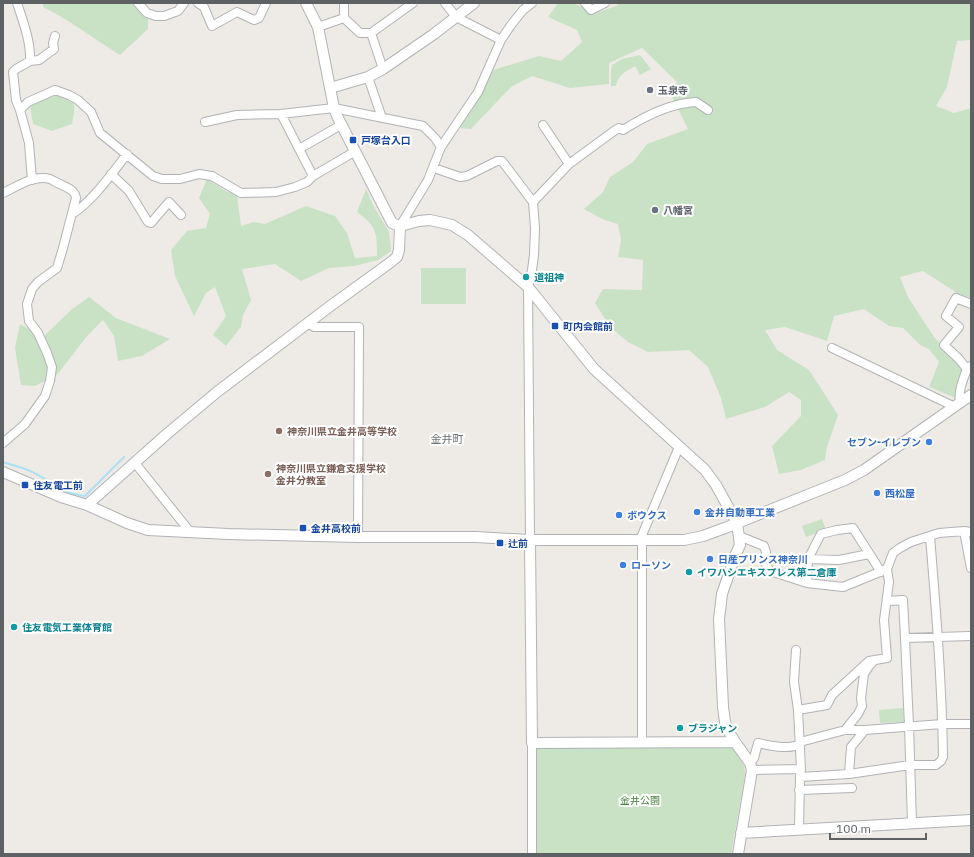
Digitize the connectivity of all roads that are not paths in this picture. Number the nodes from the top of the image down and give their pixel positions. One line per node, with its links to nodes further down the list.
1 (17, 3): 20 (street)
2 (138, 3): 3 (street)
3 (184, 3)
4 (198, 3): 5 (street)
5 (266, 3)
6 (306, 3): 16 (street)
7 (344, 3): 15 (street)
8 (413, 3): 17 (street)
9 (445, 3): 14 (street)
10 (474, 3): 14 (street)
11 (532, 3): 19 (street)
12 (586, 3): 13 (street)
13 (605, 3)
14 (456, 17): 19 (street); 21 (street)
15 (344, 18): 16 (street); 17 (street)
16 (318, 27): 23 (street)
17 (371, 33): 21 (street)
18 (55, 36): 20 (street)
19 (501, 40): 32 (street)
20 (30, 61): 25 (street)
21 (383, 70): 22 (street)
22 (368, 77): 23 (street); 28 (street)
23 (330, 88): 24 (street)
24 (334, 108): 27 (street); 28 (street); 30 (street)
25 (20, 110): 35 (street); 40 (street)
26 (708, 110): 36 (street)
27 (281, 114): 29 (street); 33 (street)
28 (382, 118): 32 (street)
29 (204, 122)
30 (341, 125): 33 (street); 34 (street)
31 (543, 125): 36 (street)
32 (441, 147): 37 (street)
33 (299, 149): 39 (street)
34 (354, 152): 39 (street); 45 (street)
35 (127, 154): 38 (street); 39 (street)
36 (569, 164): 42 (street)
37 (434, 168): 42 (street); 45 (street)
38 (111, 174): 43 (street); 44 (street)
39 (313, 176)
40 (32, 180): 41 (street); 43 (street)
41 (3, 193)
42 (533, 202): 46 (street)
43 (72, 214): 53 (street)
44 (180, 215)
45 (400, 226): 46 (street); 48 (street)
46 (528, 287): 54 (street); 64 (street)
47 (971, 304): 50 (street)
48 (308, 323): 55 (street); 63 (street)
49 (832, 348): 52 (street)
50 (969, 368): 52 (street)
51 (971, 395): 52 (street)
52 (958, 405): 58 (street)
53 (3, 443)
54 (679, 447): 58 (street); 65 (street)
55 (135, 462): 57 (street); 60 (street)
56 (3, 472): 57 (street)
57 (87, 505): 60 (street)
58 (738, 523): 61 (street); 65 (street)
59 (967, 532): 62 (street); 68 (street)
60 (190, 533): 63 (street)
61 (739, 536): 70 (street); 84 (street)
62 (930, 536): 69 (street); 73 (street)
63 (358, 537): 64 (street)
64 (530, 540): 65 (street); 85 (street)
65 (641, 540): 83 (street)
66 (869, 554): 67 (street); 67 (street); 69 (street)
67 (808, 559): 70 (street)
68 (971, 568)
69 (884, 571): 70 (street); 71 (street)
70 (807, 584)
71 (887, 601): 74 (street); 76 (street)
72 (971, 636): 73 (street)
73 (938, 637): 74 (street); 78 (street)
74 (905, 638): 80 (street)
75 (796, 650): 77 (street)
76 (878, 659): 77 (street); 81 (street)
77 (798, 710): 86 (street)
78 (942, 724): 79 (street); 80 (street); 87 (street)
79 (971, 724)
80 (909, 726): 82 (street); 87 (street)
81 (845, 730): 82 (street); 86 (street)
82 (866, 730): 90 (street)
83 (642, 742): 84 (street); 85 (street)
84 (735, 742): 88 (street)
85 (532, 743): 97 (street)
86 (800, 743): 88 (street); 89 (street)
87 (910, 765): 90 (street); 94 (street)
88 (751, 767): 89 (street); 96 (street)
89 (800, 773): 90 (street); 92 (street)
90 (849, 774)
91 (852, 788): 92 (street)
92 (799, 790): 95 (street)
93 (971, 820): 94 (street)
94 (912, 823): 95 (street)
95 (799, 830): 96 (street)
96 (741, 833): 98 (street)
97 (532, 854)
98 (738, 854)

